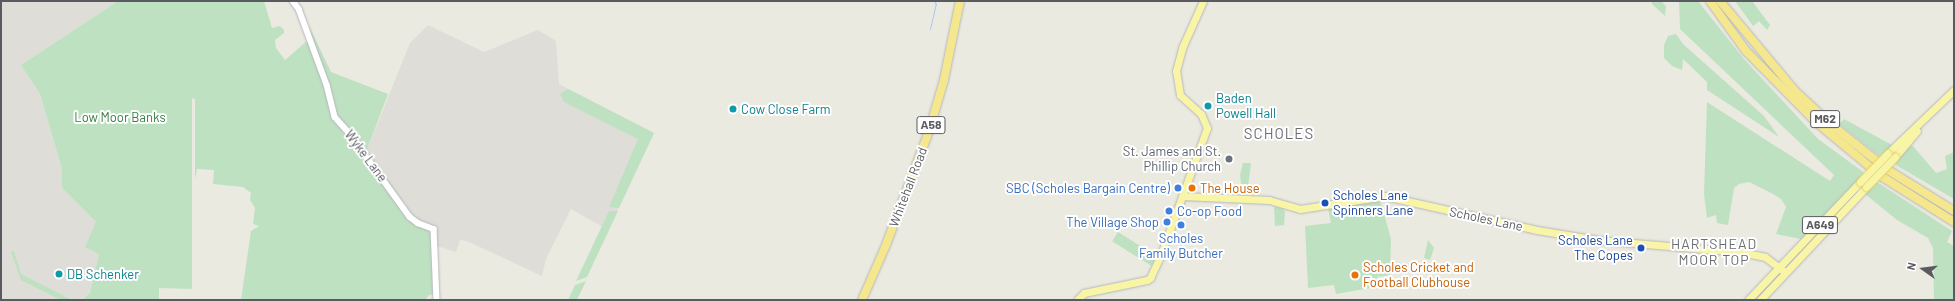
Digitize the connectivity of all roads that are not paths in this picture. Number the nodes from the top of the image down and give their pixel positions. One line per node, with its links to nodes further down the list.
1 (294, 1): 16 (street, Wyke Lane)
2 (960, 1): 17 (highway, Whitehall Road / A58)
3 (1203, 1): 9 (main road)
4 (1710, 1): 12 (highway, M62)
5 (1720, 1): 8 (highway, M62)
6 (1954, 90): 7 (main road, A649)
7 (1933, 111): 13 (main road, A649, bridge); 14 (main road, A649, bridge)
8 (1910, 184): 10 (highway); 11 (highway, M62)
9 (1183, 196): 13 (main road, Scholes Lane); 18 (main road)
10 (1954, 205)
11 (1954, 211)
12 (1954, 222)
13 (1779, 267): 14 (main road, Scholes Lane); 15 (main road, A649)
14 (1785, 272): 21 (main road, A649)
15 (1757, 290): 19 (main road, A649); 21 (main road)
16 (437, 300)
17 (862, 300)
18 (1076, 300)
19 (1748, 300)
20 (1752, 300): 21 (main road)
21 (1761, 300)

